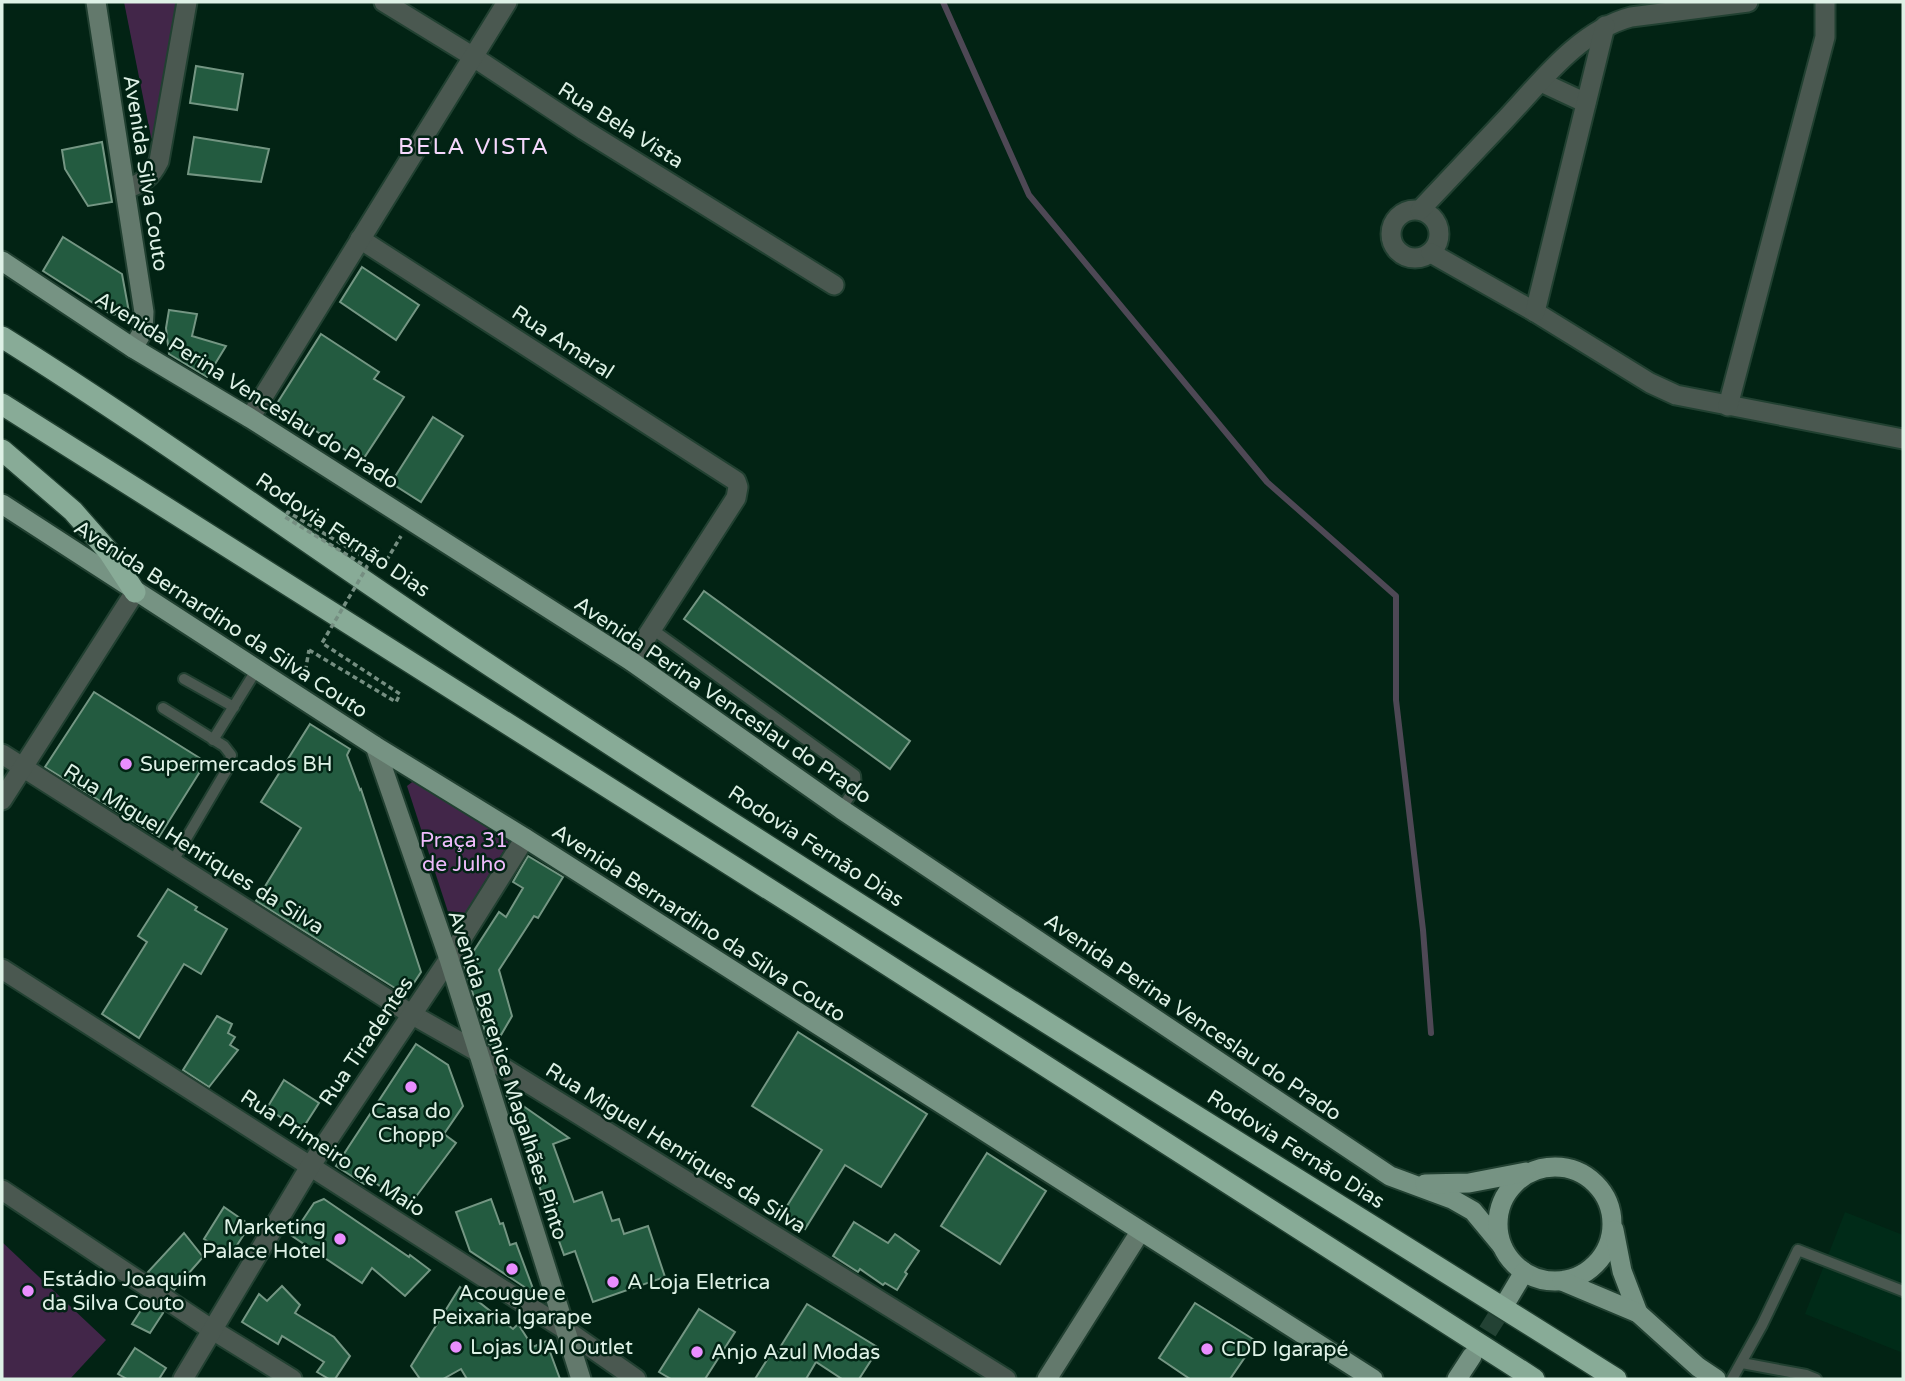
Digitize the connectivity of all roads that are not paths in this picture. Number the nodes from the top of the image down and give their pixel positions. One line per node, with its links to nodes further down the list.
1 (96, 2): 11 (main road, Avenida Silva Couto)
2 (187, 2): 11 (street)
3 (384, 2): 8 (street, Rua Bela Vista)
4 (507, 2): 8 (street)
5 (1748, 2): 7 (street)
6 (1825, 2): 23 (street)
7 (1605, 26): 9 (street); 10 (street)
8 (472, 56): 13 (street); 16 (street, Rua Bela Vista)
9 (1541, 82): 10 (street); 12 (street)
10 (1586, 103): 17 (street)
11 (126, 189): 20 (main road, Avenida Silva Couto)
12 (1420, 210): 14 (street); 14 (street)
13 (360, 239): 24 (street); 29 (street, Rua Amaral)
14 (1431, 253): 17 (street)
15 (2, 261): 20 (main road, Avenida Perina Venceslau do Prado)
16 (834, 285)
17 (1535, 312): 23 (street)
18 (2, 330): 21 (highway)
19 (2, 337): 21 (highway, Rodovia Fernão Dias)
20 (133, 348): 24 (main road, Avenida Perina Venceslau do Prado)
21 (96, 396): 74 (highway, Rodovia Fernão Dias)
22 (2, 404): 62 (highway)
23 (1728, 406): 25 (street)
24 (250, 418): 30 (main road, Avenida Perina Venceslau do Prado)
25 (1903, 439)
26 (2, 450): 28 (highway)
27 (2, 504): 28 (main road, Avenida Bernardino da Silva Couto)
28 (135, 592): 31 (main road, Avenida Bernardino da Silva Couto); 38 (street)
29 (652, 629): 30 (street); 40 (lane)
30 (631, 661): 40 (main road, Avenida Perina Venceslau do Prado)
31 (257, 669): 33 (lane); 36 (main road, Avenida Bernardino da Silva Couto)
32 (184, 679): 33 (lane)
33 (234, 707): 35 (lane)
34 (163, 708): 35 (lane)
35 (214, 740): 42 (lane)
36 (375, 746): 41 (main road, Avenida Bernardino da Silva Couto); 43 (main road, Avenida Berenice Magalhães Pinto)
37 (2, 754): 38 (street, Rua Miguel Henriques da Silva)
38 (22, 767): 39 (street); 42 (street, Rua Miguel Henriques da Silva)
39 (2, 800)
40 (841, 809): 49 (main road, Avenida Perina Venceslau do Prado)
41 (525, 838): 43 (street, Rua Tiradentes); 52 (main road, Avenida Bernardino da Silva Couto)
42 (173, 861): 45 (street, Rua Miguel Henriques da Silva)
43 (449, 959): 45 (street, Rua Tiradentes); 46 (main road, Avenida Berenice Magalhães Pinto)
44 (2, 969): 47 (street, Rua Primeiro de Maio)
45 (411, 1014): 46 (street, Rua Miguel Henriques da Silva); 47 (street, Rua Tiradentes)
46 (478, 1052): 60 (main road, Avenida Berenice Magalhães Pinto); 68 (street, Rua Miguel Henriques da Silva)
47 (311, 1165): 59 (street, Rua Tiradentes); 60 (street, Rua Primeiro de Maio)
48 (1530, 1172): 49 (main road, Avenida Perina Venceslau do Prado); 51 (main road); 53 (main road)
49 (1413, 1184): 53 (main road, Avenida Perina Venceslau do Prado)
50 (2, 1189): 59 (street)
51 (1612, 1220): 55 (main road); 58 (main road)
52 (1140, 1232): 69 (main road); 70 (main road, Avenida Bernardino da Silva Couto)
53 (1502, 1247): 54 (main road)
54 (1524, 1272): 55 (main road); 57 (main road)
55 (1562, 1281): 58 (main road)
56 (1903, 1291): 63 (lane)
57 (1508, 1298)
58 (1638, 1312): 75 (main road)
59 (211, 1329): 64 (street, Rua Tiradentes); 65 (street)
60 (566, 1330): 66 (main road, Avenida Berenice Magalhães Pinto); 67 (street, Rua Primeiro de Maio)
61 (1472, 1356): 71 (main road)
62 (1503, 1359): 72 (highway); 73 (highway)
63 (1742, 1363): 76 (lane); 77 (lane)
64 (183, 1379)
65 (292, 1379)
66 (581, 1379)
67 (636, 1379)
68 (1006, 1379)
69 (1047, 1379)
70 (1373, 1379)
71 (1457, 1379)
72 (1527, 1379)
73 (1534, 1379)
74 (1616, 1379)
75 (1716, 1379)
76 (1732, 1379)
77 (1816, 1379)

